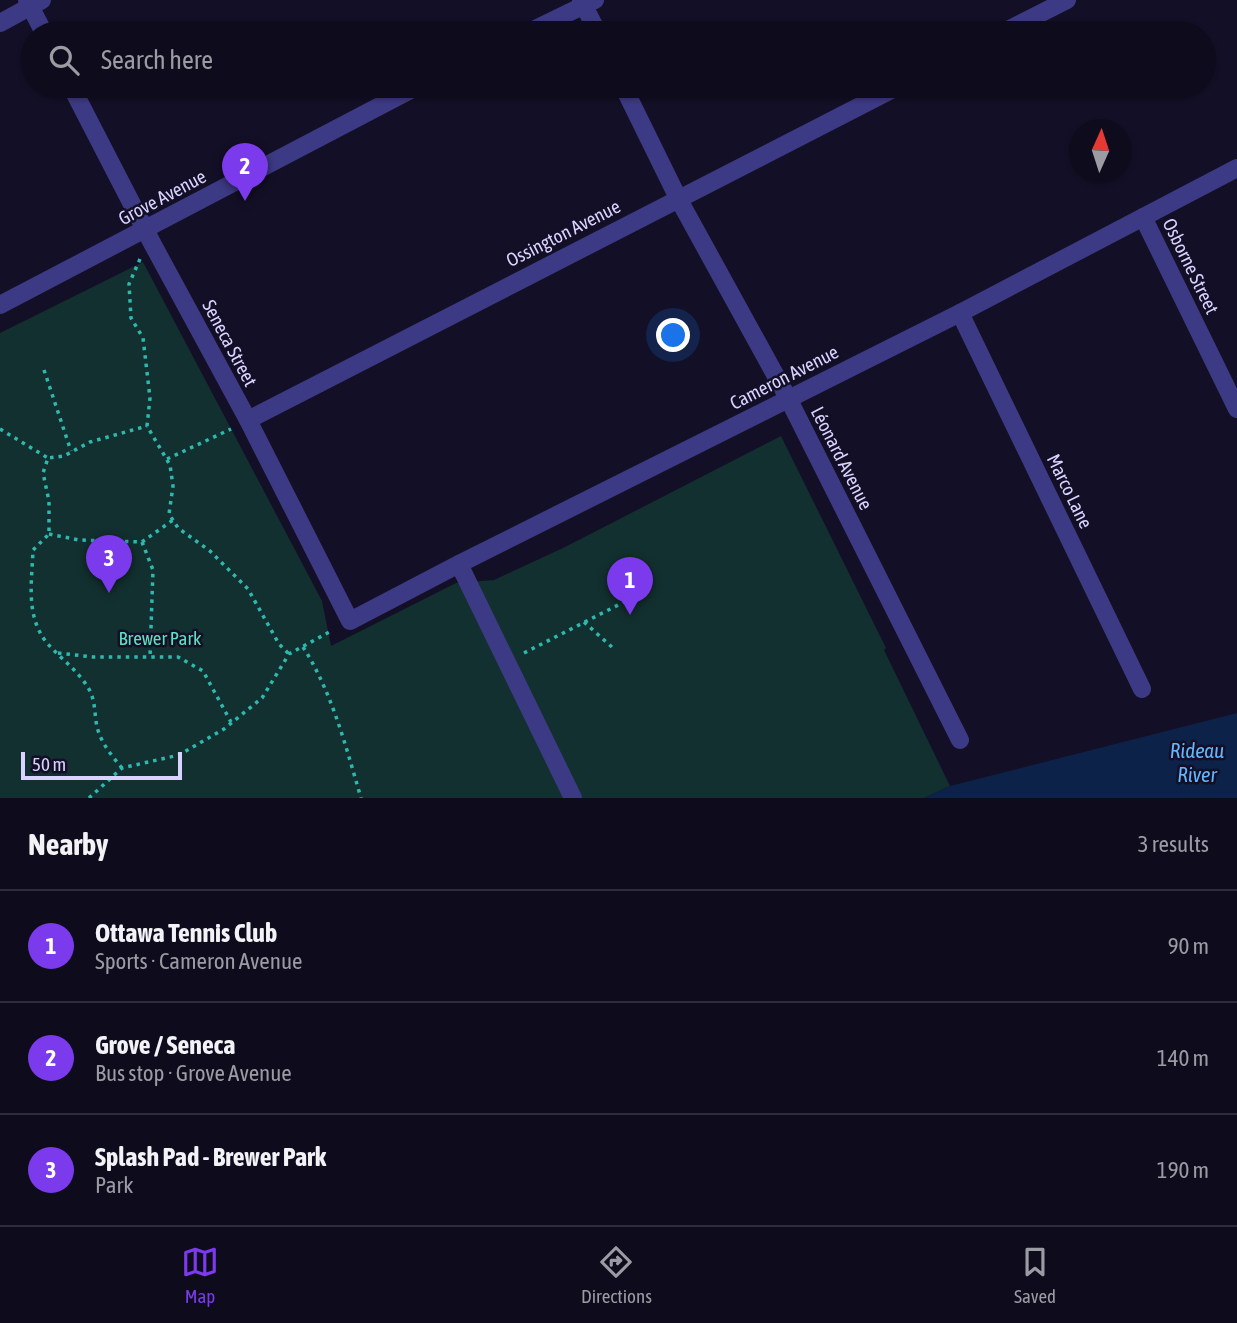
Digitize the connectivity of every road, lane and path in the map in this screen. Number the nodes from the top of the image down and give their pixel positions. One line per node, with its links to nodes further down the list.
1 (1067, 0): 7 (street)
2 (33, 2): 4 (street); 8 (street)
3 (587, 2): 5 (street); 6 (street)
4 (40, 21)
5 (550, 21)
6 (594, 21)
7 (1026, 21)
8 (0, 23)
9 (77, 98): 16 (street, Seneca Street)
10 (395, 98): 16 (street, Grove Avenue)
11 (629, 98): 14 (street, Léonard Avenue)
12 (875, 98): 14 (street, Ossington Avenue)
13 (1237, 168): 15 (street, Cameron Avenue)
14 (678, 198): 21 (street, Léonard Avenue); 23 (street, Ossington Avenue)
15 (1143, 218): 19 (street, Cameron Avenue); 22 (street, Osborne Street)
16 (145, 229): 18 (street, Grove Avenue); 23 (street, Seneca Street)
17 (140, 258): 24 (path)
18 (0, 305)
19 (960, 313): 21 (street, Cameron Avenue); 42 (street, Marco Lane)
20 (44, 370): 26 (path)
21 (788, 398): 32 (street, Cameron Avenue); 44 (street, Léonard Avenue)
22 (1237, 409)
23 (248, 420): 28 (path); 34 (street, Seneca Street)
24 (146, 426): 26 (path); 28 (path)
25 (0, 429): 27 (path)
26 (71, 452): 27 (path)
27 (48, 458): 30 (path)
28 (167, 459): 29 (path)
29 (173, 520): 31 (path); 39 (path)
30 (49, 534): 31 (path); 38 (path)
31 (142, 542): 40 (path)
32 (459, 564): 34 (street, Cameron Avenue); 41 (street)
33 (634, 578): 35 (path)
34 (350, 621): 36 (path)
35 (584, 622): 37 (path); 41 (path)
36 (303, 647): 39 (path); 47 (path)
37 (613, 648)
38 (57, 653): 40 (path); 45 (path)
39 (289, 654): 43 (path)
40 (150, 656): 43 (path)
41 (507, 662): 48 (street)
42 (1142, 689)
43 (231, 722): 45 (path)
44 (960, 740)
45 (122, 768): 46 (path)
46 (89, 798)
47 (361, 798)
48 (573, 798)

